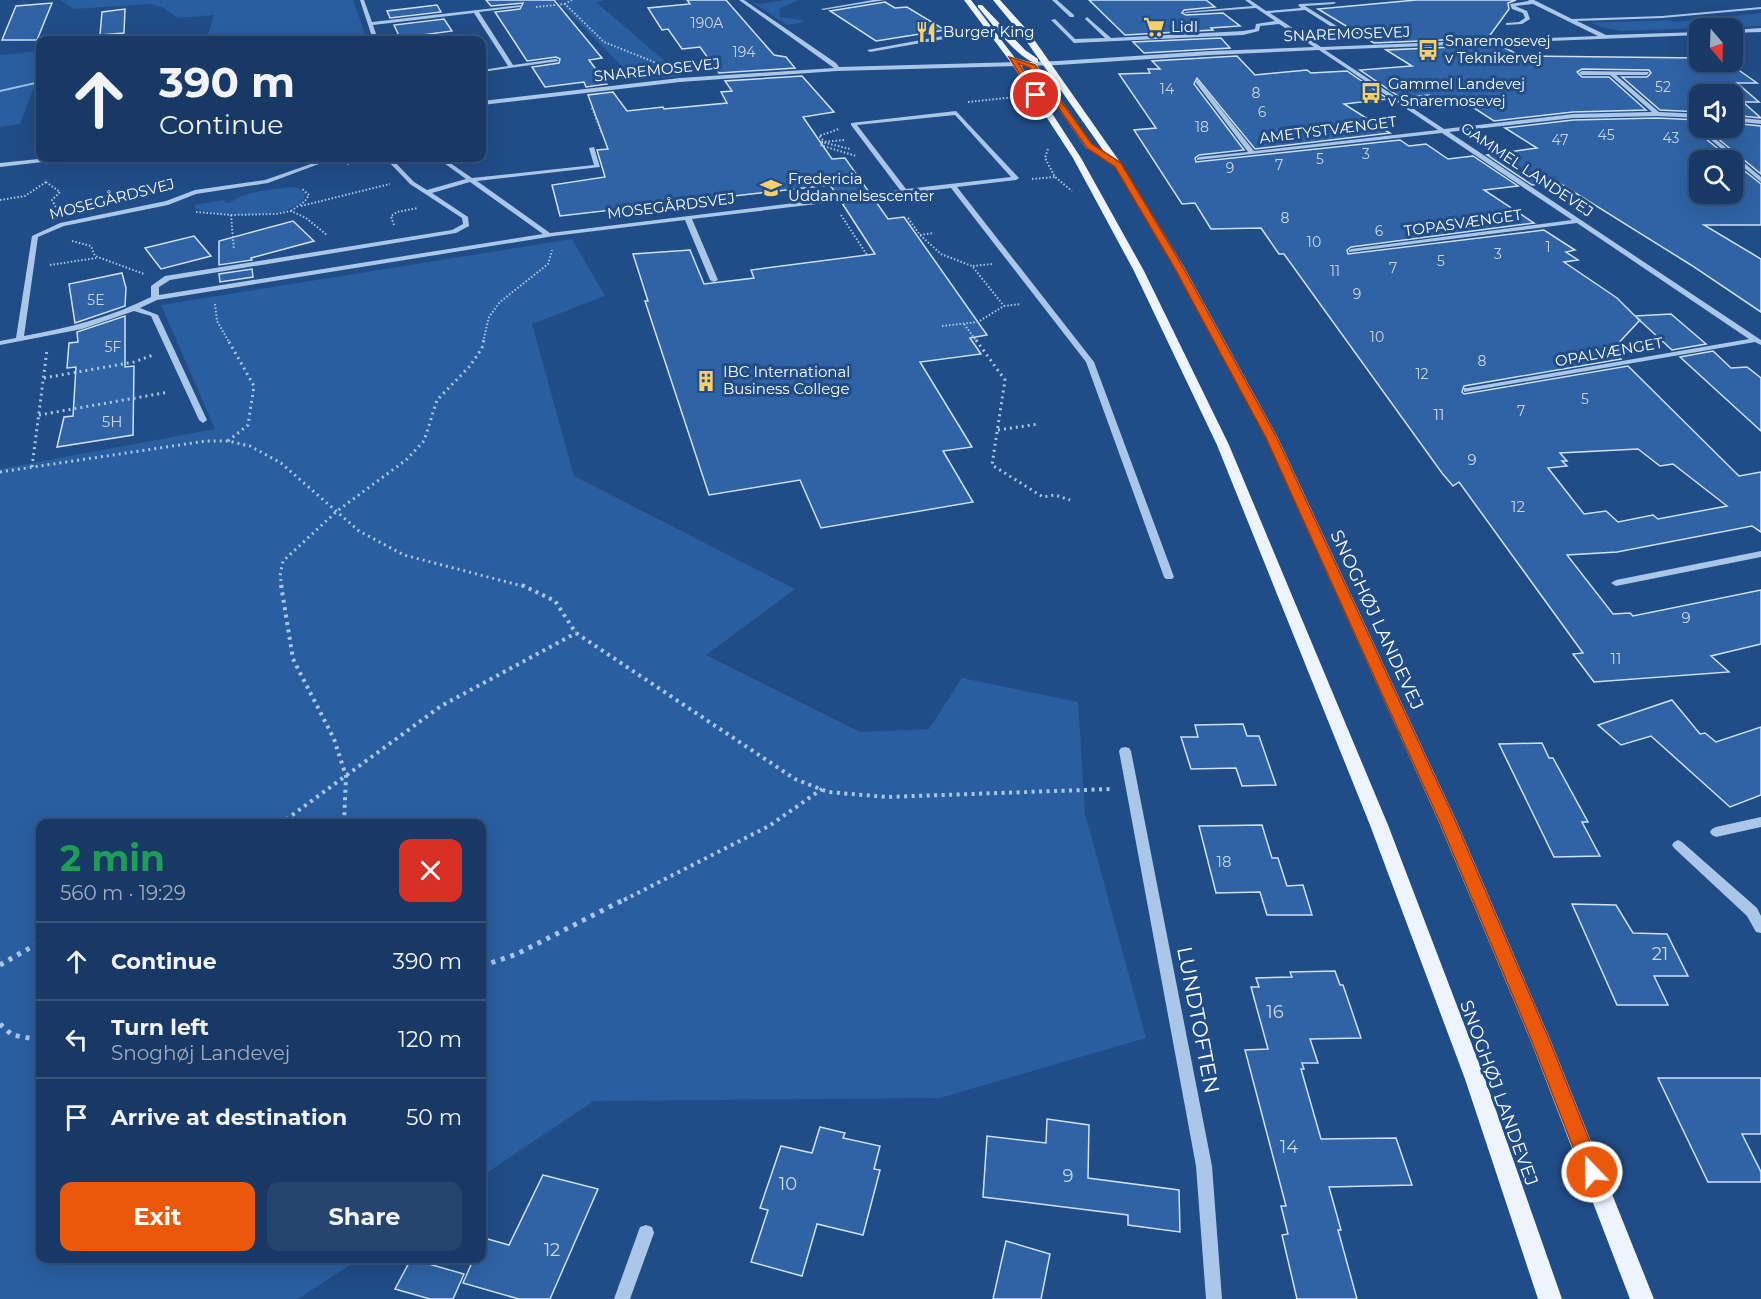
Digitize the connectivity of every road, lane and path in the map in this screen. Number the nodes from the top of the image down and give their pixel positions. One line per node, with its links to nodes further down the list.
1 (362, 0): 25 (street)
2 (572, 0): 11 (path)
3 (741, 0): 41 (street)
4 (883, 0): 15 (street)
5 (969, 0): 38 (main road, SNOGHØJ LANDEVEJ); 38 (main road)
6 (996, 0): 39 (main road, SNOGHØJ LANDEVEJ)
7 (1054, 0): 20 (street)
8 (1247, 0): 13 (street, GAMMEL LANDEVEJ)
9 (1532, 1): 23 (street); 26 (street)
10 (1334, 3): 16 (street)
11 (565, 4): 12 (path); 46 (path)
12 (520, 6): 17 (street)
13 (1257, 7): 18 (street); 19 (street, GAMMEL LANDEVEJ)
14 (1761, 8): 23 (street)
15 (823, 9)
16 (1305, 9): 19 (street); 28 (street)
17 (476, 12): 25 (street); 40 (street)
18 (1186, 12)
19 (1266, 12): 24 (street, GAMMEL LANDEVEJ)
20 (1071, 16)
21 (1087, 18): 34 (street)
22 (1053, 20): 34 (street)
23 (1573, 21): 33 (street)
24 (1280, 22): 34 (street); 35 (street, GAMMEL LANDEVEJ)
25 (369, 24): 32 (street)
26 (1508, 24)
27 (1761, 30): 29 (street)
28 (1341, 31)
29 (1743, 31)
30 (1689, 33): 33 (street, SNAREMOSEVEJ)
31 (959, 35): 36 (street)
32 (374, 36)
33 (1605, 37): 35 (street, SNAREMOSEVEJ)
34 (1110, 40)
35 (1320, 49): 39 (street, SNAREMOSEVEJ); 57 (street, GAMMEL LANDEVEJ)
36 (870, 50)
37 (556, 61): 40 (street)
38 (1020, 61): 39 (main road); 41 (street, SNAREMOSEVEJ); 70 (main road); 147 (main road, SNOGHØJ LANDEVEJ)
39 (1044, 61): 70 (main road, SNOGHØJ LANDEVEJ)
40 (511, 67): 42 (street)
41 (837, 69): 46 (street, SNAREMOSEVEJ)
42 (486, 70)
43 (1582, 73): 44 (street)
44 (1611, 73): 45 (street); 50 (street)
45 (1647, 73)
46 (680, 80): 48 (street, SNAREMOSEVEJ)
47 (1198, 82): 61 (street, AMETYSTVÆNGET)
48 (585, 91): 49 (street, SNAREMOSEVEJ); 60 (path)
49 (486, 103)
50 (1657, 114): 51 (street, AMETYSTVÆNGET); 57 (street, AMETYSTVÆNGET)
51 (1686, 115): 52 (street, AMETYSTVÆNGET); 53 (street)
52 (1689, 115)
53 (1689, 118)
54 (1743, 120): 55 (street)
55 (1761, 122)
56 (853, 124): 68 (street); 68 (path); 75 (street, MOSEGÅRDSVEJ)
57 (1442, 130): 61 (street, AMETYSTVÆNGET); 87 (street, GAMMEL LANDEVEJ)
58 (1713, 138): 73 (street)
59 (1051, 139): 78 (path)
60 (592, 148): 72 (street)
61 (1252, 153): 62 (street, AMETYSTVÆNGET)
62 (1199, 159)
63 (36, 160): 69 (street)
64 (46, 162): 74 (path)
65 (321, 162): 88 (street, MOSEGÅRDSVEJ)
66 (392, 162): 71 (street)
67 (446, 162): 72 (street)
68 (883, 163): 77 (street)
69 (0, 165)
70 (1118, 165): 148 (main road, SNOGHØJ LANDEVEJ)
71 (409, 180): 76 (street); 82 (path)
72 (471, 180): 76 (street); 90 (street)
73 (1761, 180)
74 (46, 182): 79 (path); 88 (path)
75 (953, 186): 77 (street, MOSEGÅRDSVEJ); 103 (street)
76 (427, 192): 81 (street)
77 (904, 192): 80 (street, MOSEGÅRDSVEJ)
78 (1080, 198)
79 (0, 200)
80 (831, 200): 85 (street, MOSEGÅRDSVEJ); 95 (path)
81 (441, 202): 92 (path); 92 (street)
82 (300, 206)
83 (291, 211): 93 (path)
84 (231, 215): 97 (path)
85 (688, 218): 90 (street, MOSEGÅRDSVEJ); 100 (street)
86 (908, 218): 91 (path)
87 (1578, 221): 94 (street, TOPASVÆNGET); 110 (street, GAMMEL LANDEVEJ)
88 (62, 224): 96 (path); 98 (street, MOSEGÅRDSVEJ)
89 (934, 233): 91 (path)
90 (549, 235): 101 (street, MOSEGÅRDSVEJ); 124 (path)
91 (920, 235): 104 (path)
92 (398, 240): 93 (street)
93 (331, 251): 97 (street)
94 (1351, 251)
95 (867, 255)
96 (100, 257): 98 (path); 99 (path)
97 (236, 266): 99 (street)
98 (30, 268): 109 (street, MOSEGÅRDSVEJ)
99 (168, 278): 102 (street, MOSEGÅRDSVEJ)
100 (714, 280)
101 (216, 288): 102 (street, MOSEGÅRDSVEJ); 120 (path)
102 (155, 298): 105 (street, MOSEGÅRDSVEJ)
103 (1043, 301): 104 (path); 126 (street)
104 (1004, 306): 106 (path)
105 (135, 309): 108 (street, MOSEGÅRDSVEJ); 112 (street)
106 (964, 324): 107 (path); 119 (path)
107 (942, 327)
108 (49, 335): 109 (street, MOSEGÅRDSVEJ); 113 (path)
109 (20, 340): 111 (street, MOSEGÅRDSVEJ)
110 (1759, 342): 115 (street, OPALVÆNGET)
111 (0, 344)
112 (171, 351): 113 (path); 114 (street)
113 (44, 378): 116 (path)
114 (188, 387): 116 (path); 117 (street)
115 (1467, 390)
116 (39, 415): 121 (path)
117 (203, 420)
118 (1038, 424): 119 (path)
119 (998, 430): 123 (path)
120 (228, 441): 121 (path); 124 (path)
121 (32, 467): 122 (path)
122 (0, 472)
123 (1070, 500)
124 (337, 511): 128 (path); 130 (path)
125 (1761, 554): 127 (street)
126 (1169, 577)
127 (1616, 583)
128 (576, 633): 130 (path); 131 (path)
129 (1125, 751): 132 (street, LUNDTOFTEN)
130 (346, 776): 133 (path); 134 (path)
131 (822, 789): 132 (path); 141 (path)
132 (1132, 789): 146 (street, LUNDTOFTEN)
133 (287, 819)
134 (344, 819)
135 (1761, 822): 136 (street)
136 (1716, 832)
137 (1678, 845): 138 (street)
138 (1761, 928)
139 (36, 944): 140 (path)
140 (0, 965)
141 (486, 965)
142 (0, 1024): 143 (path)
143 (36, 1039)
144 (646, 1233): 145 (street)
145 (622, 1299)
146 (1214, 1299)
147 (1550, 1299)
148 (1642, 1299)

